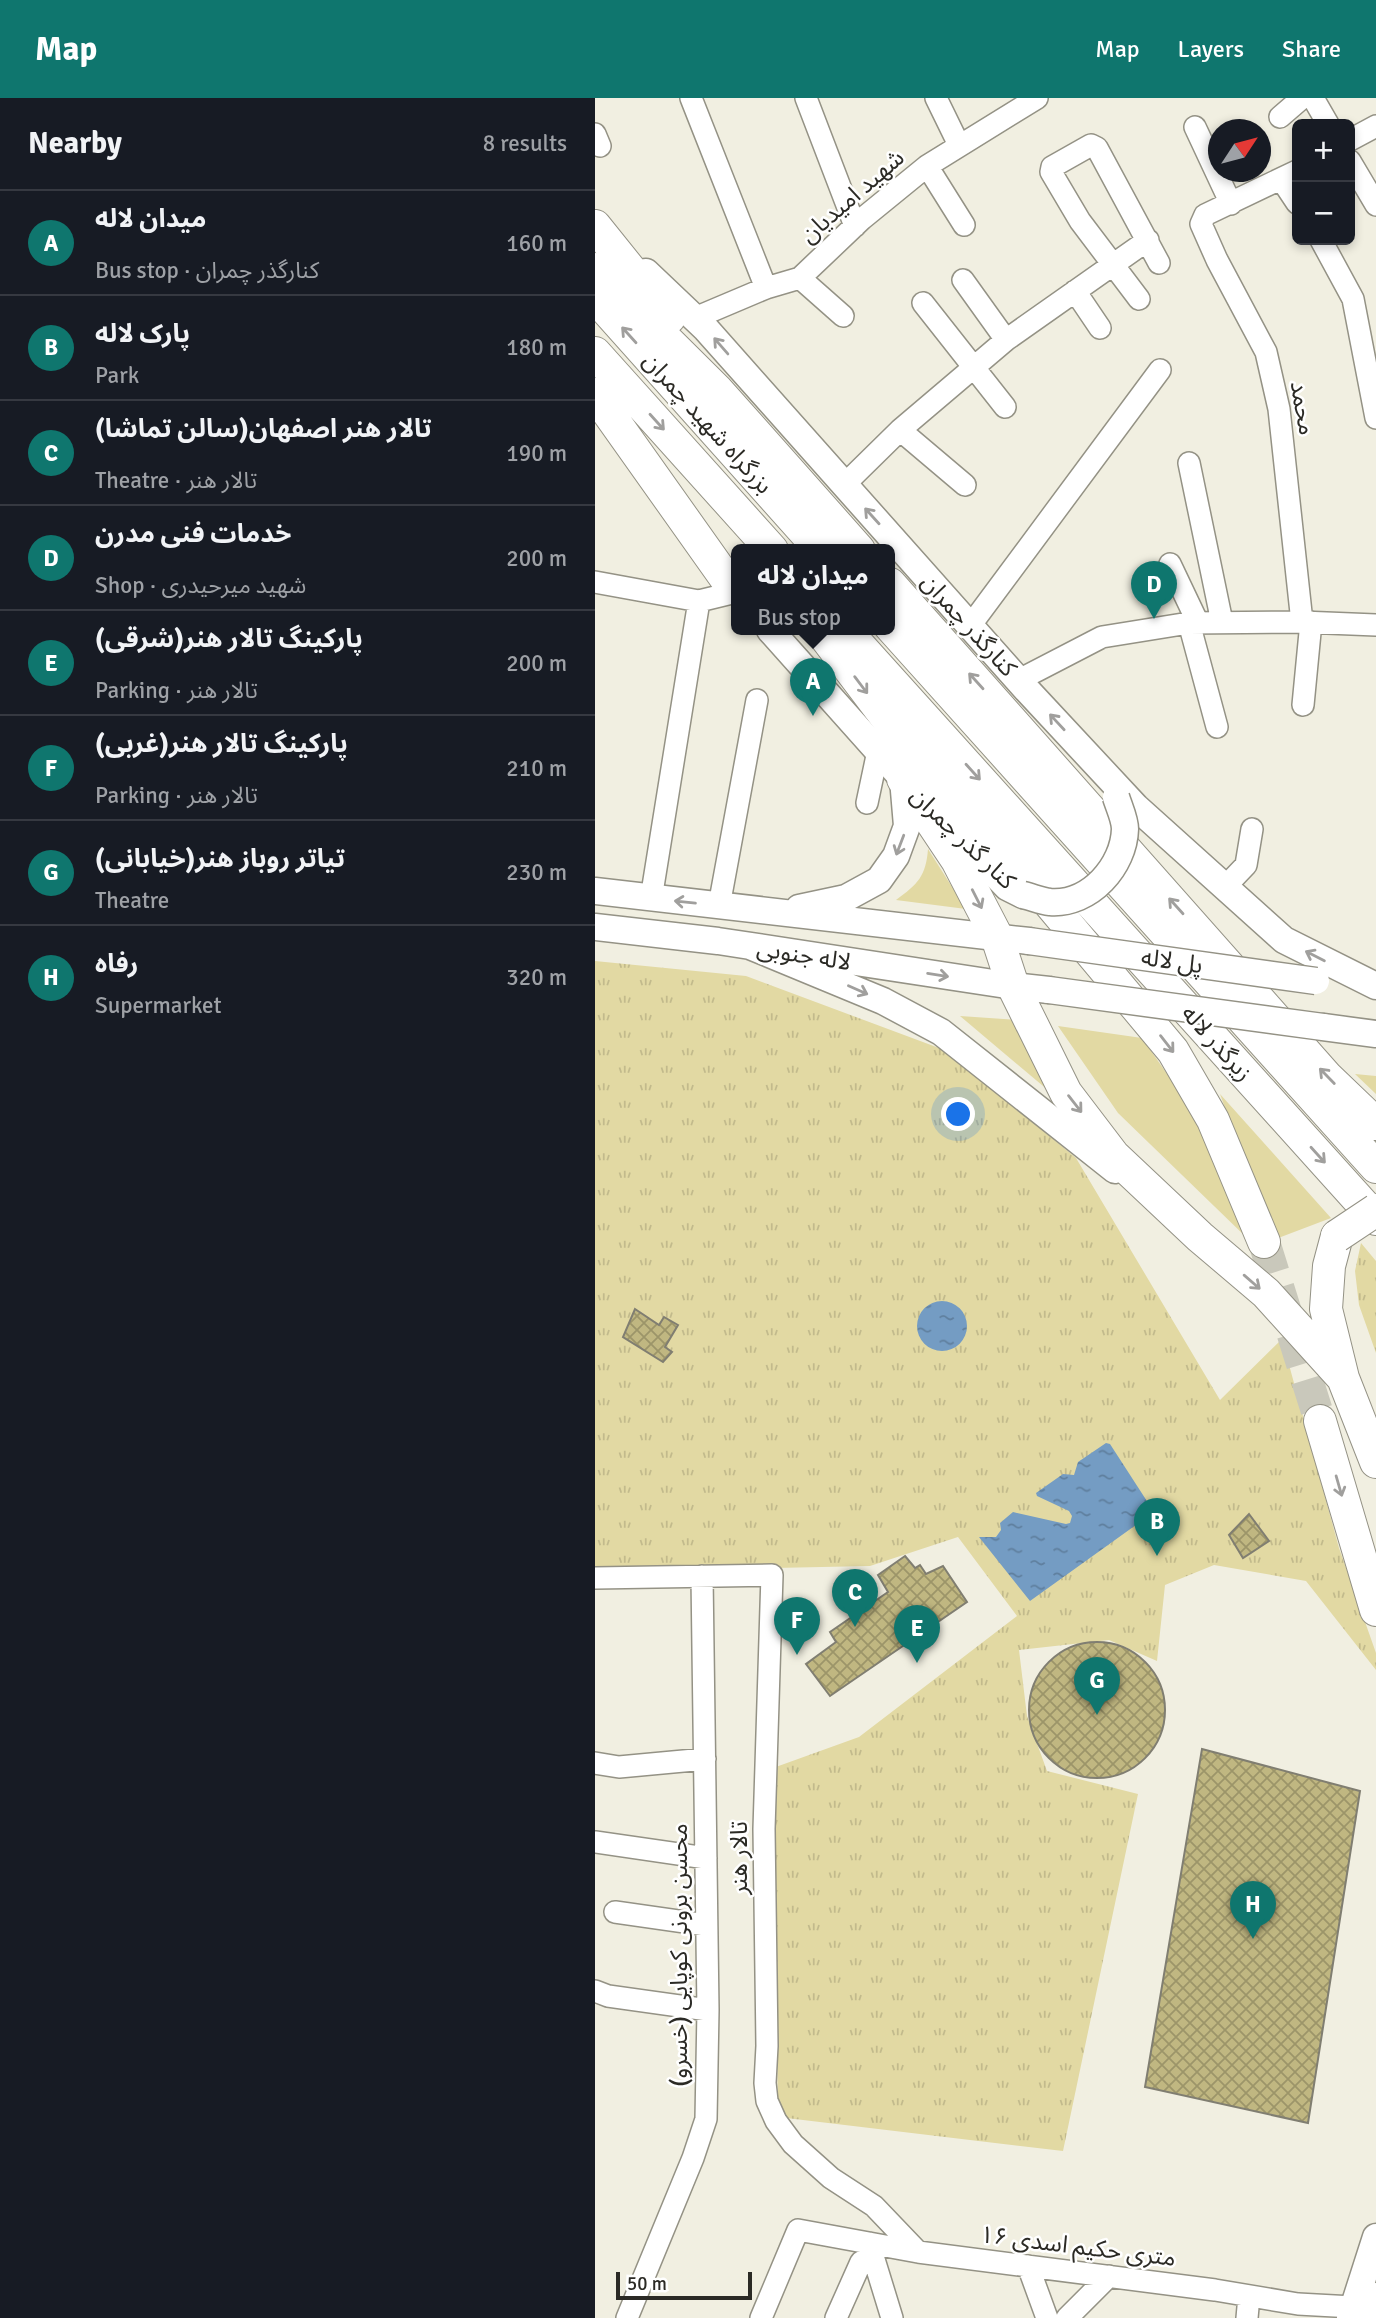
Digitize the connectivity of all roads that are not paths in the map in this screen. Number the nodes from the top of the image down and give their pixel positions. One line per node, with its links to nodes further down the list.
1 (691, 98): 29 (street)
2 (806, 98): 21 (street)
3 (936, 98): 13 (street)
4 (1037, 98): 7 (street, شهید امیدیان)
5 (1302, 98): 8 (street)
6 (1313, 98): 9 (street)
7 (1005, 106): 13 (street, شهید امیدیان)
8 (1280, 117)
9 (1325, 119)
10 (1376, 126): 12 (street)
11 (1195, 127): 17 (street)
12 (1355, 137)
13 (959, 145): 14 (street, شهید امیدیان)
14 (927, 166): 20 (street); 21 (street, شهید امیدیان)
15 (1355, 169): 18 (street)
16 (1289, 175): 17 (street)
17 (1231, 204): 61 (street, محمد)
18 (1376, 205)
19 (595, 225): 35 (main road, کنارگذر چمران); 50 (highway)
20 (964, 225)
21 (855, 226): 27 (street, شهید امیدیان)
22 (1148, 240): 24 (street); 25 (street); 25 (street)
23 (1324, 245): 43 (street)
24 (1159, 263)
25 (1112, 265): 30 (street); 32 (street)
26 (595, 269): 50 (highway)
27 (800, 278): 29 (street, شهید امیدیان); 34 (street)
28 (963, 280): 37 (street)
29 (766, 288): 35 (street, شهید امیدیان)
30 (1075, 291): 36 (street); 37 (street)
31 (595, 297): 53 (highway, بزرگراه شهید چمران, one-way to 31)
32 (1139, 299)
33 (923, 303): 39 (street)
34 (843, 316)
35 (695, 318): 48 (main road, کنارگذر چمران, one-way to 35)
36 (1100, 327)
37 (1006, 340): 39 (street)
38 (595, 353): 46 (highway, بزرگراه شهید چمران, one-way to 46)
39 (973, 368): 42 (street); 45 (street)
40 (1160, 370): 63 (street)
41 (595, 394): 58 (highway)
42 (1005, 407)
43 (1376, 418)
44 (595, 422): 58 (main road)
45 (900, 430): 48 (street); 49 (street)
46 (691, 460): 51 (highway); 52 (highway, بزرگراه شهید چمران)
47 (1189, 463): 60 (street)
48 (844, 485): 63 (main road, کنارگذر چمران, one-way to 48)
49 (965, 485)
50 (826, 512): 54 (highway)
51 (754, 544)
52 (767, 544)
53 (816, 544)
54 (854, 544)
55 (1170, 564): 59 (street)
56 (595, 582): 58 (street)
57 (895, 590): 90 (highway, one-way to 57)
58 (723, 593): 79 (street)
59 (1194, 622): 60 (street); 68 (street); 71 (street)
60 (1222, 622): 61 (street)
61 (1307, 622): 62 (street); 70 (street, محمد)
62 (1376, 625)
63 (970, 626): 68 (main road, کنارگذر چمران)
64 (895, 632): 91 (highway, زیرگذر لاله)
65 (774, 635): 72 (main road)
66 (824, 635): 95 (highway, one-way to 95)
67 (850, 635): 93 (highway, زیرگذر لاله, one-way to 93)
68 (1019, 680): 73 (main road, کنارگذر چمران, one-way to 68)
69 (757, 700): 80 (street)
70 (1303, 705)
71 (1217, 727)
72 (878, 751): 74 (main road); 75 (street)
73 (1086, 753): 74 (main road, کنار گذر چمران, bridge); 77 (main road, کنارگذر چمران)
74 (903, 779): 81 (main road, one-way to 81); 83 (highway, one-way to 83)
75 (867, 803)
76 (1252, 830): 77 (street)
77 (1225, 887): 87 (main road, کنارگذر چمران, one-way to 77)
78 (595, 891): 79 (main road, لاله جنوبی)
79 (650, 899): 80 (main road, لاله جنوبی, one-way to 79)
80 (719, 906): 81 (main road, لاله جنوبی)
81 (774, 913): 83 (main road, لاله جنوبی)
82 (595, 927): 85 (main road, لاله جنوبی)
83 (997, 937): 84 (main road, لاله جنوبی); 86 (highway)
84 (1029, 941): 87 (main road, پل لاله, bridge)
85 (750, 946): 86 (main road, لاله جنوبی, one-way to 86); 94 (main road, one-way to 94)
86 (1013, 986): 88 (main road, لاله جنوبی); 94 (highway, one-way to 94)
87 (1376, 987)
88 (1049, 990): 89 (main road, پل لاله, bridge)
89 (1376, 1034)
90 (1376, 1124)
91 (1376, 1167)
92 (1376, 1210): 96 (highway, bridge)
93 (1376, 1219)
94 (1201, 1237): 96 (highway, one-way to 96)
95 (1263, 1242)
96 (1343, 1378): 98 (highway)
97 (1320, 1420): 101 (highway, one-way to 101)
98 (1376, 1462)
99 (702, 1576): 100 (street, تالار هنر); 102 (street, محسن برونی کوپایی (خسرو)); 112 (street, تالار هنر)
100 (595, 1578)
101 (1376, 1610)
102 (705, 1759): 103 (street); 105 (street, محسن برونی کوپایی (خسرو))
103 (595, 1763)
104 (595, 1842): 105 (street)
105 (706, 1858): 107 (street, محسن برونی کوپایی (خسرو))
106 (615, 1912): 107 (street)
107 (706, 1925): 109 (street, محسن برونی کوپایی (خسرو))
108 (595, 1991): 109 (street)
109 (708, 2010): 117 (street, محسن برونی کوپایی (خسرو))
110 (1376, 2237): 116 (main road)
111 (871, 2250): 112 (street, ۱۶ متری حکیم اسدی); 118 (street, ۱۶ متری حکیم اسدی); 119 (street); 120 (street)
112 (919, 2252): 113 (street, ۱۶ متری حکیم اسدی)
113 (1028, 2266): 114 (street, ۱۶ متری حکیم اسدی); 121 (street)
114 (1109, 2276): 115 (street, ۱۶ متری حکیم اسدی); 122 (street)
115 (1249, 2296): 116 (street, ۱۶ متری حکیم اسدی); 123 (street)
116 (1363, 2310)
117 (627, 2318)
118 (761, 2318)
119 (836, 2318)
120 (892, 2318)
121 (1047, 2318)
122 (1067, 2318)
123 (1247, 2318)

